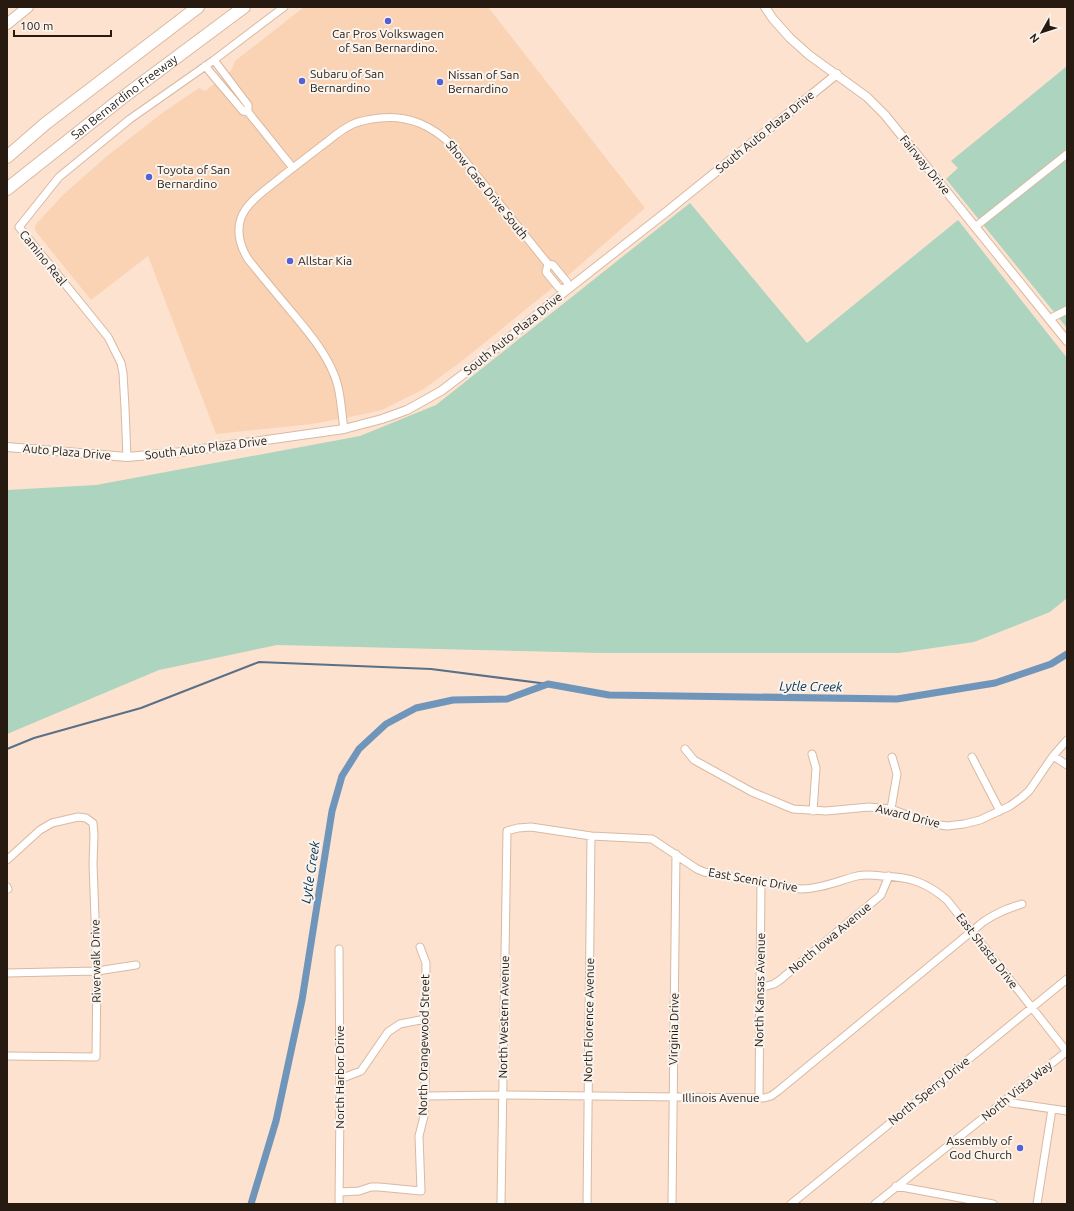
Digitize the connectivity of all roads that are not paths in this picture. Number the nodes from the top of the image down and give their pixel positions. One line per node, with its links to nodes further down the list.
1 (28, 7): 6 (main road)
2 (198, 7): 12 (highway)
3 (244, 7): 14 (highway, San Bernardino Freeway)
4 (284, 7): 7 (street, Camino Real)
5 (765, 7): 9 (street, Fairway Drive)
6 (7, 24)
7 (214, 60): 8 (street, Camino Real); 10 (street)
8 (205, 66): 10 (street); 23 (street, Camino Real)
9 (837, 74): 16 (street, Fairway Drive); 17 (street, South Auto Plaza Drive)
10 (248, 112): 13 (street)
11 (1067, 154): 16 (street)
12 (7, 157)
13 (293, 168): 17 (street, Show Case Drive South); 21 (street, Show Case Drive South)
14 (10, 187): 15 (highway)
15 (7, 198)
16 (975, 227): 19 (street, Fairway Drive)
17 (568, 289): 21 (street, South Auto Plaza Drive)
18 (1067, 310): 19 (street)
19 (1049, 319): 20 (street, Fairway Drive)
20 (1067, 341)
21 (344, 429): 23 (street, South Auto Plaza Drive)
22 (7, 447): 23 (street, Auto Plaza Drive)
23 (127, 457)
24 (1067, 740): 27 (street, Award Drive)
25 (685, 749): 32 (street, Award Drive)
26 (812, 754): 32 (street)
27 (1053, 756): 30 (street); 33 (street, Award Drive)
28 (892, 757): 31 (street)
29 (972, 757): 33 (street)
30 (1067, 765)
31 (891, 809): 32 (street, Award Drive); 33 (street, Award Drive)
32 (813, 811)
33 (1000, 811)
34 (507, 831): 35 (street, East Scenic Drive); 54 (street, North Western Avenue)
35 (591, 836): 36 (street, East Scenic Drive); 56 (street, North Florence Avenue)
36 (676, 854): 39 (street, East Scenic Drive); 57 (street, Virginia Drive)
37 (7, 860): 45 (street, Riverwalk Drive)
38 (889, 876): 39 (street, East Scenic Drive); 41 (street, East Shasta Drive); 48 (street, North Iowa Avenue)
39 (761, 882): 48 (street, North Kansas Avenue)
40 (1022, 904): 41 (street, Illinois Avenue)
41 (972, 932): 49 (street, East Shasta Drive); 58 (street, Illinois Avenue)
42 (420, 947): 50 (street, North Orangewood Street)
43 (339, 949): 53 (street, North Harbor Drive)
44 (136, 965): 45 (street)
45 (97, 971): 46 (street); 52 (street, Riverwalk Drive)
46 (7, 973)
47 (1067, 979): 49 (street, North Sperry Drive)
48 (760, 988): 58 (street, North Kansas Avenue)
49 (1031, 1008): 51 (street, East Shasta Drive); 68 (street, North Sperry Drive)
50 (425, 1019): 53 (street); 55 (street, North Orangewood Street)
51 (1067, 1052): 59 (street, North Vista Way)
52 (7, 1056)
53 (340, 1079): 63 (street, North Harbor Drive)
54 (502, 1095): 55 (street, Illinois Avenue); 56 (street, Illinois Avenue); 65 (street, North Western Avenue)
55 (425, 1096): 63 (street, North Orangewood Street)
56 (588, 1097): 57 (street, Illinois Avenue); 66 (street, North Florence Avenue)
57 (673, 1098): 58 (street, Illinois Avenue); 67 (street, Virginia Drive)
58 (759, 1098)
59 (1006, 1100): 60 (street); 62 (street, North Vista Way)
60 (1052, 1109): 61 (street); 71 (street)
61 (1067, 1111)
62 (896, 1186): 69 (street, North Vista Way); 70 (street)
63 (339, 1192): 64 (street, North Harbor Drive)
64 (339, 1204)
65 (501, 1204)
66 (586, 1204)
67 (672, 1204)
68 (791, 1204)
69 (875, 1204)
70 (993, 1204)
71 (1037, 1204)

